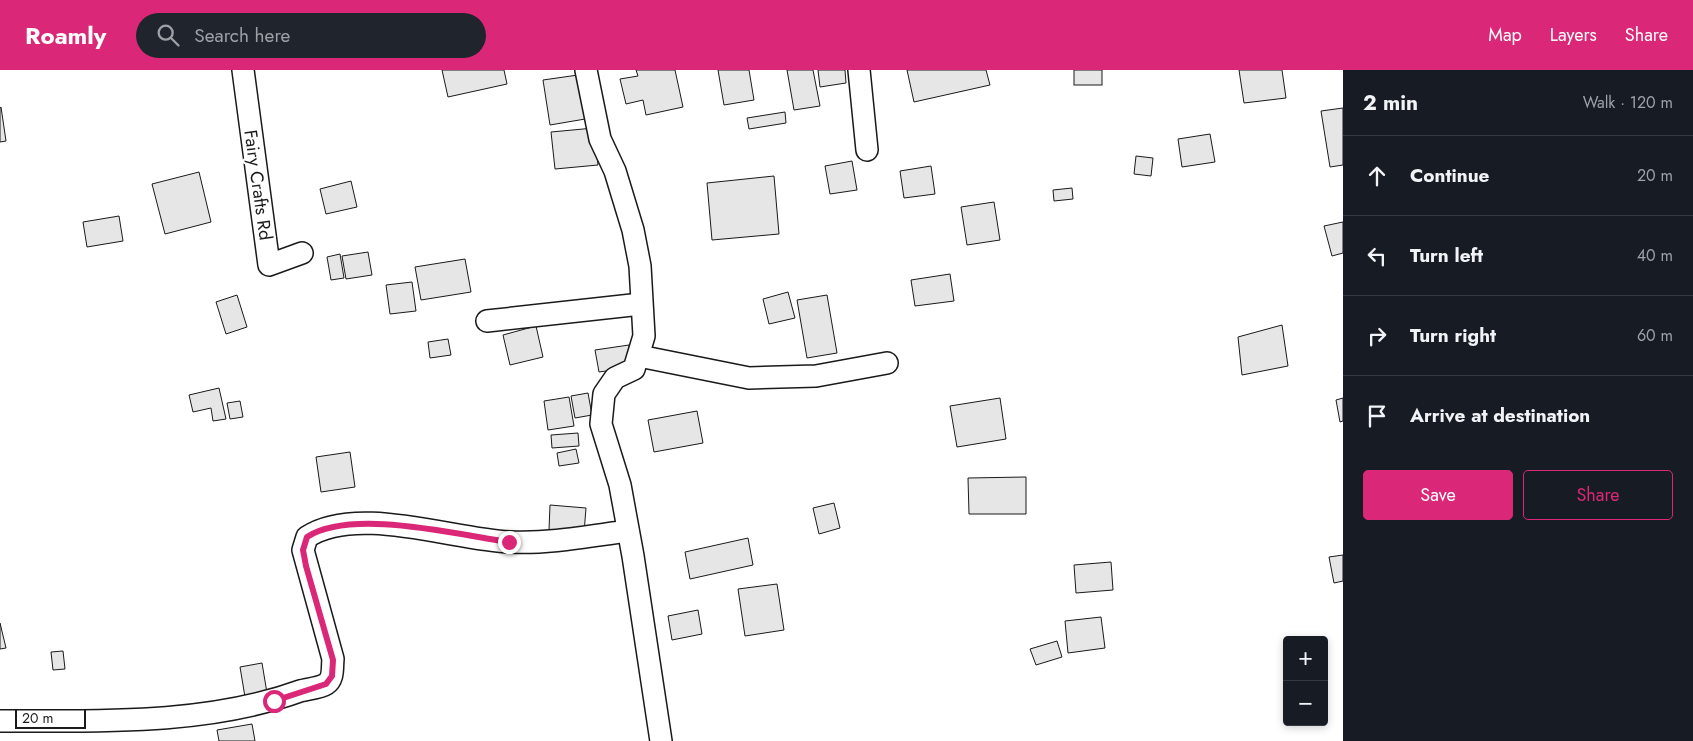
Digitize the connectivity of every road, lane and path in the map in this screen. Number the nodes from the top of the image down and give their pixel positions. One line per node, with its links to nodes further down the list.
1 (243, 70): 5 (street, Fairy Crafts Rd)
2 (586, 70): 6 (street)
3 (859, 70): 4 (street)
4 (867, 150)
5 (302, 253)
6 (641, 304): 7 (street); 8 (street)
7 (487, 321)
8 (639, 356): 9 (street); 10 (street)
9 (888, 363)
10 (628, 531): 11 (street); 12 (street)
11 (0, 721)
12 (661, 741)

